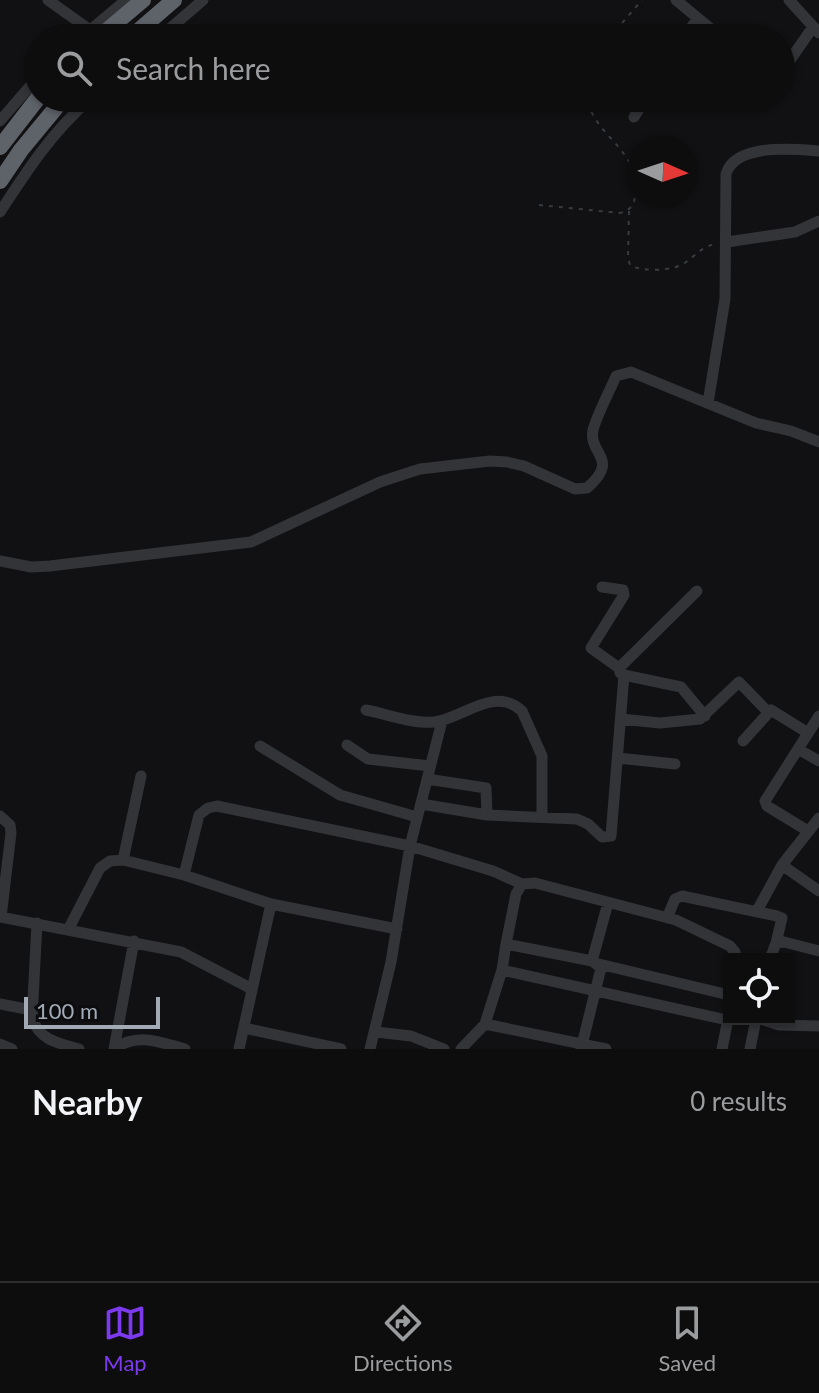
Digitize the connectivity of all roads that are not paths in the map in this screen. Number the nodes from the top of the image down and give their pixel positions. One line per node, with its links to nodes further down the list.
1 (48, 0): 9 (street)
2 (126, 0): 10 (street)
3 (143, 0): 11 (highway)
4 (174, 0): 12 (highway)
5 (203, 0): 13 (street)
6 (676, 0): 8 (street)
7 (789, 0): 16 (street)
8 (697, 19): 14 (street); 15 (street)
9 (77, 24)
10 (101, 24)
11 (107, 24)
12 (146, 24)
13 (175, 24)
14 (694, 24)
15 (704, 24)
16 (816, 30): 17 (street)
17 (795, 56)
18 (24, 93): 24 (street)
19 (27, 112): 25 (highway)
20 (52, 112): 27 (highway)
21 (75, 112): 28 (street)
22 (637, 112): 23 (street)
23 (634, 117)
24 (0, 121)
25 (0, 147)
26 (819, 151): 30 (street)
27 (0, 181)
28 (0, 212)
29 (819, 221): 30 (street)
30 (727, 242): 31 (street)
31 (708, 403): 32 (street); 33 (street)
32 (819, 442)
33 (0, 561)
34 (602, 587): 36 (street)
35 (697, 591): 36 (street)
36 (622, 672): 39 (street); 41 (street)
37 (366, 710): 42 (street)
38 (768, 712): 39 (street); 43 (street); 44 (street)
39 (705, 716): 41 (street)
40 (819, 716): 43 (street)
41 (621, 719): 48 (street)
42 (442, 721): 51 (street); 58 (street)
43 (808, 733): 47 (street)
44 (743, 741)
45 (347, 745): 51 (street)
46 (260, 746): 57 (street)
47 (798, 749): 49 (street); 60 (street)
48 (618, 758): 50 (street); 58 (street)
49 (819, 761)
50 (675, 764)
51 (430, 766): 53 (street)
52 (141, 776): 62 (street)
53 (427, 779): 54 (street); 55 (street)
54 (421, 804): 55 (street); 57 (street)
55 (487, 815): 58 (street)
56 (0, 816): 70 (street)
57 (417, 817): 61 (street)
58 (542, 817)
59 (819, 818): 60 (street)
60 (808, 831): 63 (street)
61 (410, 846): 64 (street); 65 (street); 74 (street)
62 (123, 860): 64 (street); 73 (street)
63 (782, 865): 66 (street); 69 (street)
64 (184, 875): 68 (street)
65 (522, 884): 67 (street); 77 (street)
66 (819, 891)
67 (608, 903): 71 (street); 81 (street)
68 (271, 904): 74 (street); 83 (street)
69 (757, 911): 71 (street); 76 (street)
70 (0, 917): 72 (street)
71 (667, 918): 79 (street)
72 (37, 923): 73 (street); 87 (street)
73 (69, 928): 75 (street)
74 (397, 929): 95 (street)
75 (134, 941): 83 (street); 100 (street)
76 (776, 943): 78 (street); 80 (street)
77 (506, 944): 81 (street); 82 (street)
78 (819, 951)
79 (735, 953)
80 (772, 953)
81 (596, 963): 84 (street); 85 (street)
82 (502, 970): 84 (street); 89 (street)
83 (252, 989): 94 (street)
84 (596, 990): 88 (street); 97 (street)
85 (723, 994)
86 (0, 1004): 87 (street)
87 (31, 1010): 99 (street)
88 (723, 1016)
89 (485, 1024): 97 (street); 105 (street)
90 (726, 1025): 107 (street)
91 (757, 1025): 108 (street)
92 (779, 1025): 93 (street)
93 (819, 1026)
94 (244, 1028): 101 (street); 102 (street)
95 (376, 1032): 103 (street); 104 (street)
96 (0, 1044): 98 (street)
97 (582, 1046): 106 (street)
98 (12, 1049)
99 (79, 1049)
100 (185, 1049)
101 (239, 1049)
102 (341, 1049)
103 (370, 1049)
104 (444, 1049)
105 (461, 1049)
106 (606, 1049)
107 (722, 1049)
108 (750, 1049)

